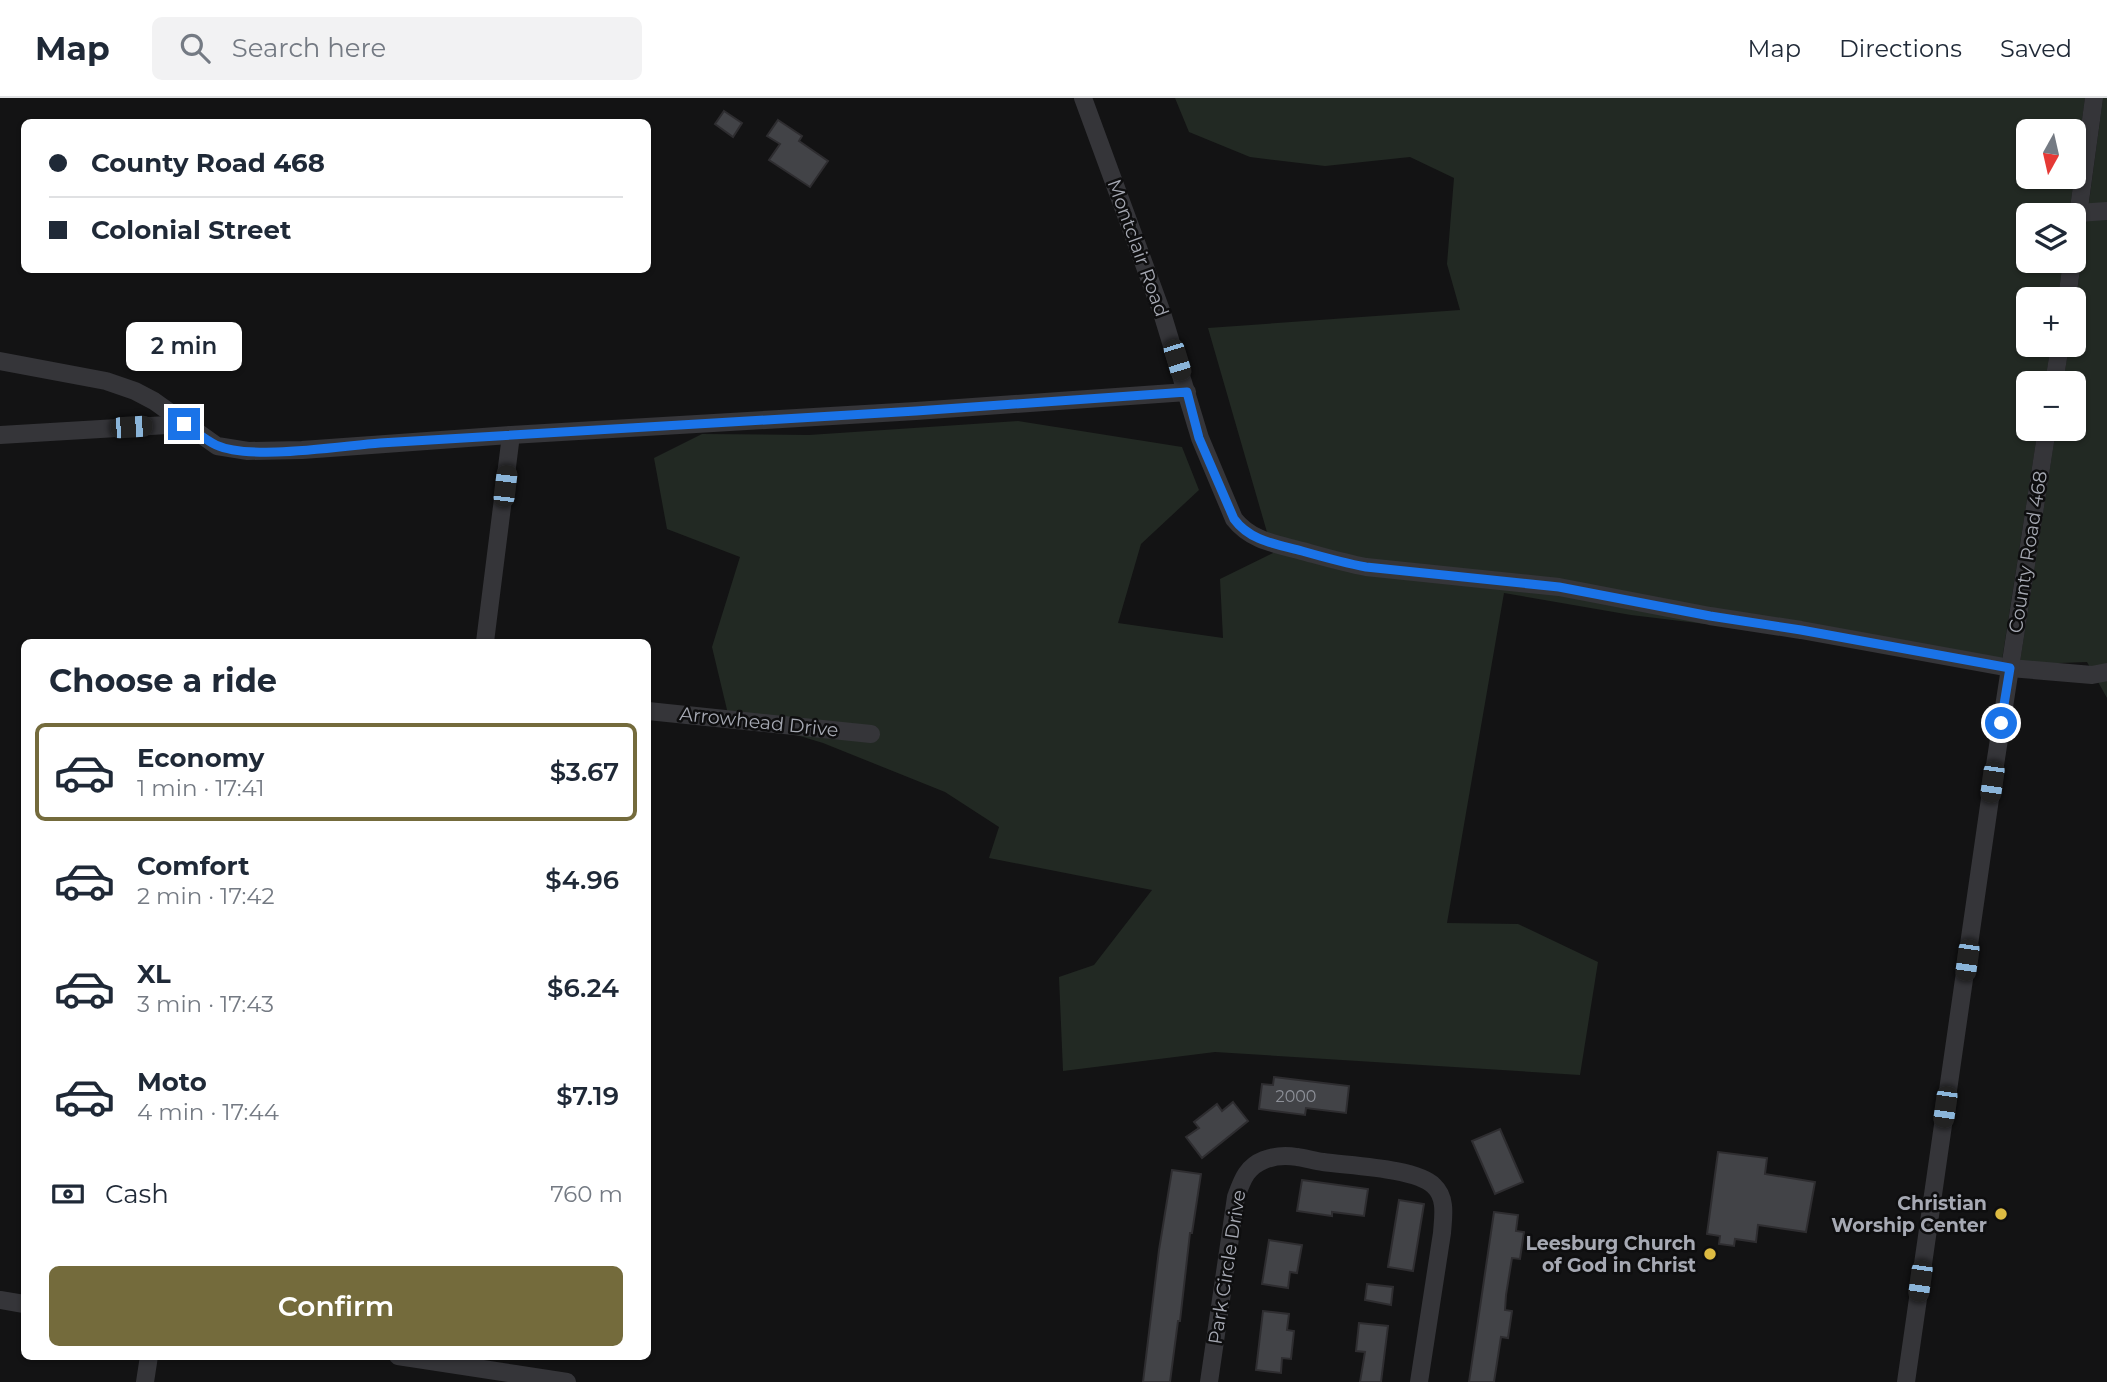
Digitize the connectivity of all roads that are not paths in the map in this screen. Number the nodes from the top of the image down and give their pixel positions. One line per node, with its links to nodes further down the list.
1 (1083, 98): 7 (street, Montclair Road)
2 (2094, 98): 3 (street)
3 (2079, 203)
4 (2107, 211): 5 (street)
5 (2086, 212)
6 (0, 361): 8 (street)
7 (1187, 392): 10 (street); 13 (street, Montclair Road)
8 (184, 424): 9 (street); 10 (street)
9 (0, 435)
10 (511, 435): 12 (street)
11 (2045, 441): 13 (street, County Road 468)
12 (485, 639)
13 (2010, 668): 14 (street, Montclair Road); 25 (street, County Road 468)
14 (2107, 672)
15 (651, 711): 16 (street, Arrowhead Drive)
16 (871, 734)
17 (0, 1300): 18 (street)
18 (21, 1304)
19 (148, 1360): 21 (street)
20 (424, 1360): 22 (street)
21 (145, 1382)
22 (567, 1382)
23 (1209, 1382): 24 (street, Park Circle Drive)
24 (1419, 1382)
25 (1906, 1382)

